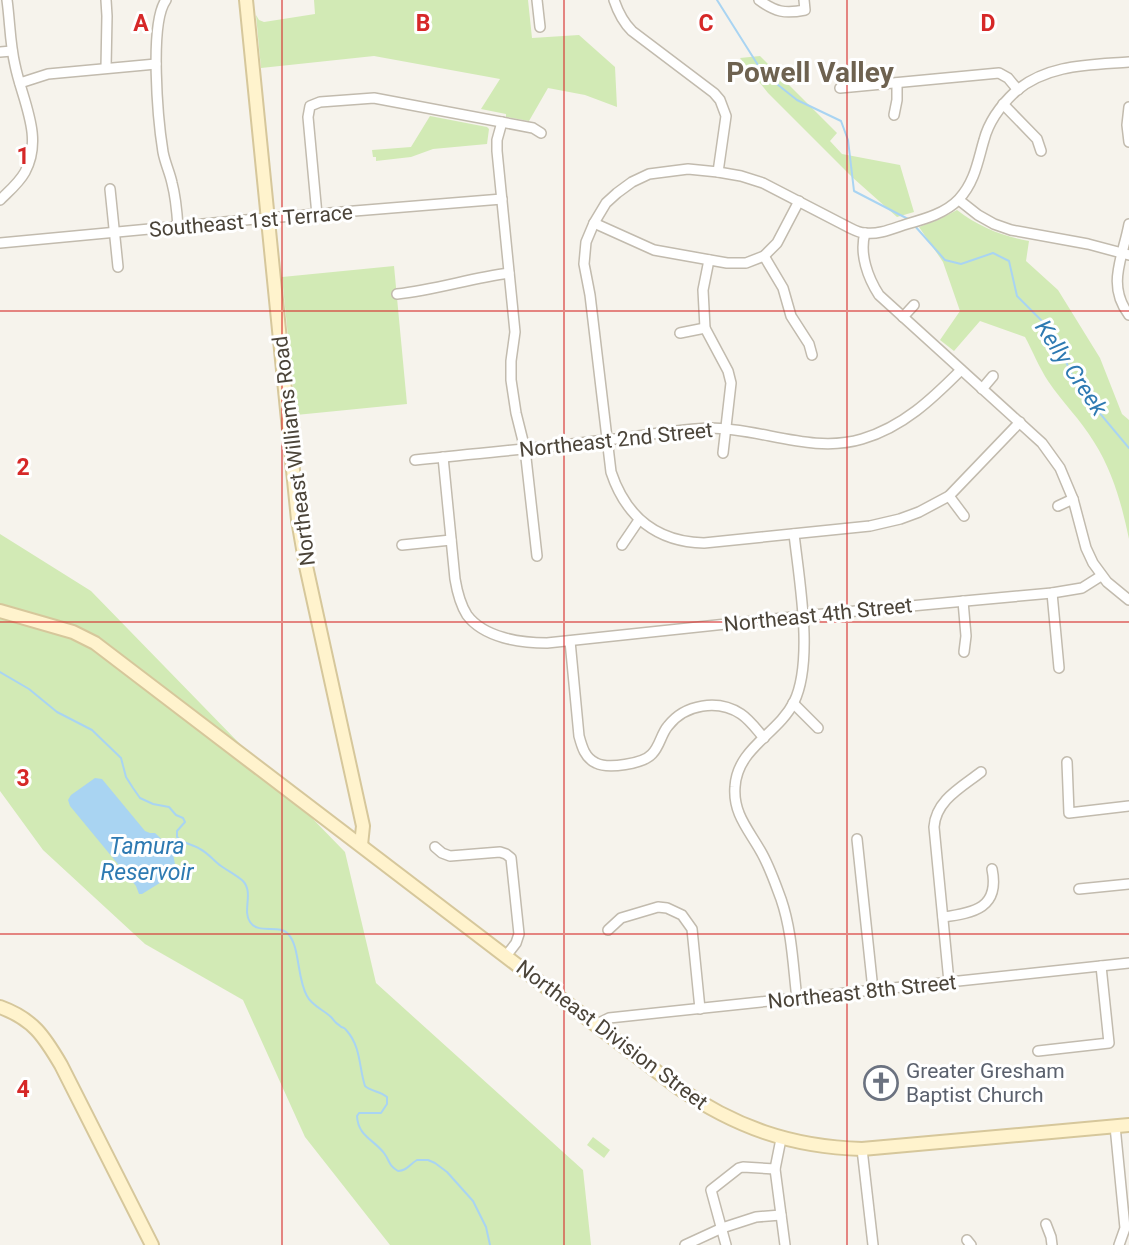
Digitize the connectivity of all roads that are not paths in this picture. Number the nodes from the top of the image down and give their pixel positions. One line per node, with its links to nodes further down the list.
1 (8, 0): 10 (street)
2 (106, 0): 14 (street)
3 (246, 0): 33 (street, Northeast Williams Road)
4 (537, 0): 9 (street)
5 (614, 0): 26 (street)
6 (759, 0): 8 (street)
7 (165, 1): 13 (street)
8 (805, 5)
9 (540, 27)
10 (12, 51): 11 (street); 15 (street)
11 (0, 52)
12 (1129, 62): 18 (street)
13 (156, 64): 14 (street); 36 (street)
14 (106, 68): 15 (street)
15 (20, 83): 29 (street)
16 (897, 83): 17 (street); 18 (street); 21 (street)
17 (840, 88)
18 (1018, 90): 19 (street)
19 (1003, 104): 25 (street); 30 (street)
20 (1129, 107): 24 (street)
21 (894, 115)
22 (502, 122): 23 (street); 28 (street); 32 (street)
23 (541, 134)
24 (1129, 142)
25 (1041, 151)
26 (718, 172): 31 (street); 34 (street)
27 (110, 189): 37 (street)
28 (502, 199): 32 (street, Southeast 1st Terrace); 44 (street)
29 (0, 200)
30 (959, 200): 38 (street); 40 (street)
31 (799, 201): 38 (street); 41 (street)
32 (317, 215): 33 (street, Southeast 1st Terrace)
33 (268, 219): 36 (street, Southeast 1st Terrace); 88 (street, Northeast Williams Road)
34 (594, 223): 42 (street); 57 (street)
35 (1129, 224): 40 (street)
36 (178, 227): 37 (street, Southeast 1st Terrace)
37 (114, 233): 39 (street, Southeast 1st Terrace); 43 (street)
38 (865, 233): 48 (street)
39 (0, 243)
40 (1126, 254): 47 (street)
41 (764, 256): 42 (street); 51 (street)
42 (709, 260): 49 (street)
43 (118, 267)
44 (509, 273): 45 (street); 58 (street)
45 (397, 294)
46 (914, 305): 48 (street)
47 (1129, 315)
48 (903, 317): 52 (street)
49 (705, 328): 50 (street); 56 (street)
50 (680, 333)
51 (812, 355)
52 (961, 370): 54 (street); 56 (street, Northeast 2nd Street)
53 (993, 376): 54 (street)
54 (982, 389): 55 (street)
55 (1020, 422): 62 (street); 63 (street)
56 (725, 428): 57 (street, Northeast 2nd Street); 59 (street)
57 (607, 440): 58 (street, Northeast 2nd Street); 66 (street)
58 (525, 449): 60 (street, Northeast 2nd Street); 71 (street)
59 (723, 453)
60 (443, 457): 61 (street, Northeast 2nd Street); 68 (street, Northeast 4th Street)
61 (415, 460)
62 (948, 496): 65 (street); 67 (street)
63 (1073, 499): 64 (street); 72 (street)
64 (1058, 506)
65 (964, 516)
66 (639, 520): 67 (street); 70 (street)
67 (794, 534): 77 (street)
68 (451, 540): 69 (street); 78 (street, Northeast 4th Street)
69 (402, 545)
70 (622, 545)
71 (537, 556)
72 (1101, 576): 73 (street, Northeast 4th Street); 74 (street)
73 (1052, 593): 75 (street, Northeast 4th Street); 80 (street)
74 (1129, 600)
75 (963, 601): 77 (street, Northeast 4th Street); 79 (street)
76 (0, 611): 88 (street, Northeast Division Street)
77 (802, 616): 78 (street, Northeast 4th Street); 81 (street)
78 (569, 641): 83 (street)
79 (964, 652)
80 (1059, 668)
81 (793, 703): 82 (street); 83 (street)
82 (818, 728)
83 (764, 737): 100 (street)
84 (1067, 762): 86 (street)
85 (981, 772): 93 (street)
86 (1129, 806)
87 (858, 839): 99 (street)
88 (361, 845): 95 (street, Northeast Division Street)
89 (435, 847): 95 (street)
90 (992, 869): 93 (street)
91 (1129, 884): 92 (street)
92 (1079, 889)
93 (943, 917): 98 (street)
94 (608, 929): 102 (street)
95 (506, 956): 103 (street, Northeast Division Street)
96 (1129, 963): 97 (street, Northeast 8th Street)
97 (1101, 966): 98 (street, Northeast 8th Street); 104 (street)
98 (950, 982): 99 (street, Northeast 8th Street)
99 (873, 990): 100 (street, Northeast 8th Street)
100 (797, 999): 102 (street, Northeast 8th Street)
101 (0, 1007): 113 (street)
102 (700, 1009): 103 (street, Northeast 8th Street)
103 (596, 1025): 107 (street, Northeast Division Street)
104 (1038, 1051)
105 (1129, 1125): 106 (street, Northeast Division Street)
106 (1115, 1126): 108 (street, Northeast Division Street); 119 (street)
107 (781, 1139): 108 (street, Northeast Division Street); 109 (street)
108 (862, 1149): 117 (street)
109 (775, 1169): 110 (street); 112 (street)
110 (781, 1215): 112 (street); 116 (street)
111 (1046, 1224): 118 (street)
112 (722, 1228): 114 (street); 115 (street)
113 (152, 1245)
114 (685, 1245)
115 (726, 1245)
116 (785, 1245)
117 (873, 1245)
118 (1052, 1245)
119 (1119, 1245)

